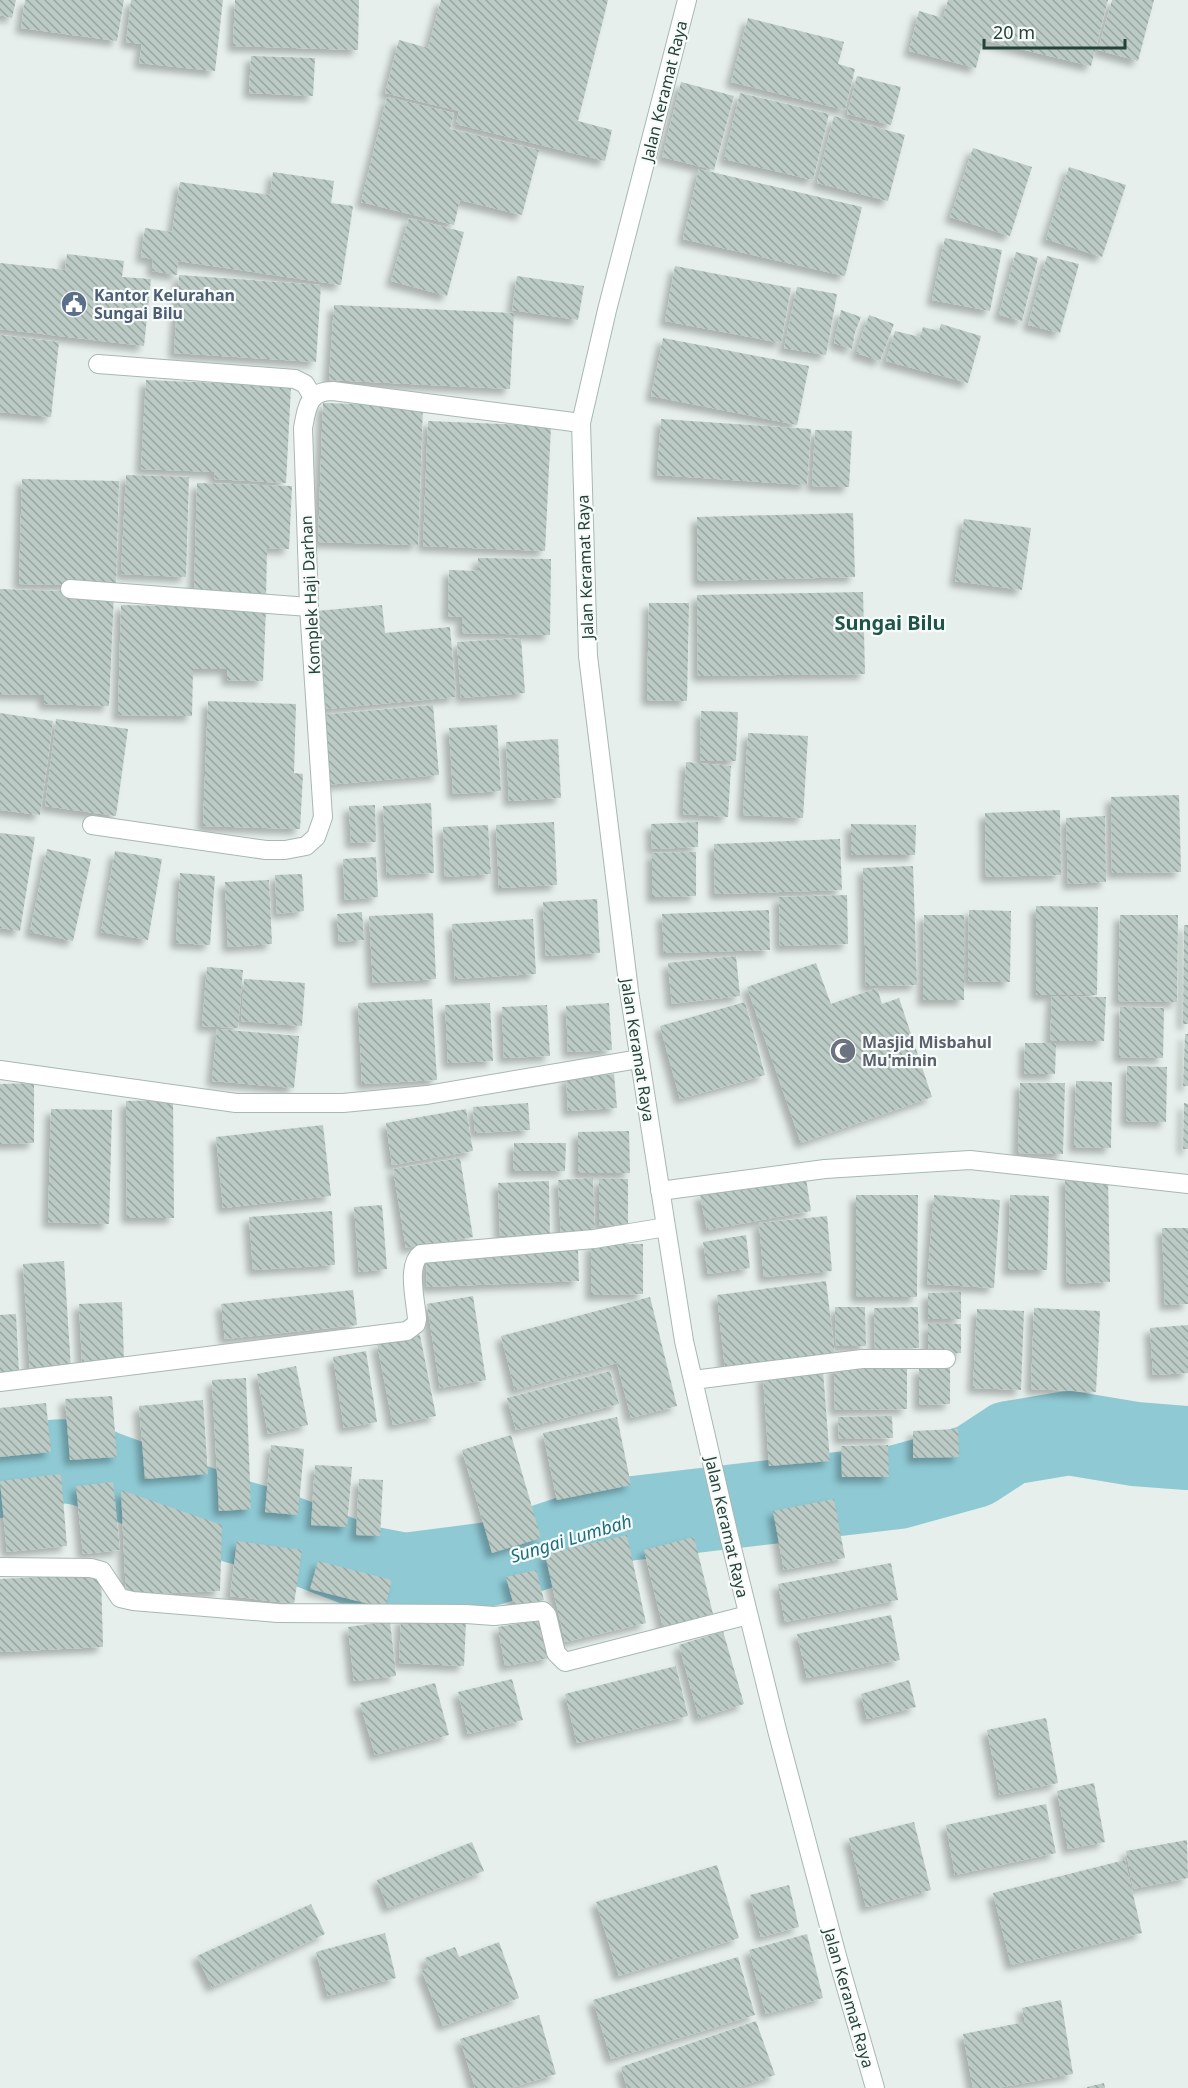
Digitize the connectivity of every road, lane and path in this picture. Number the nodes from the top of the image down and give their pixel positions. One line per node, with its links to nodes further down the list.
1 (687, 0): 4 (street, Jalan Keramat Raya)
2 (98, 364): 3 (street)
3 (313, 397): 4 (street); 6 (street, Komplek Haji Darhan)
4 (581, 423): 8 (street, Jalan Keramat Raya)
5 (70, 589): 6 (street)
6 (309, 606): 7 (street, Komplek Haji Darhan)
7 (92, 825)
8 (639, 1059): 9 (street); 11 (street, Jalan Keramat Raya)
9 (0, 1070)
10 (1188, 1184): 11 (street)
11 (660, 1191): 12 (street, Jalan Keramat Raya)
12 (666, 1227): 14 (street, Jalan Keramat Raya); 15 (street)
13 (946, 1359): 14 (street)
14 (693, 1380): 17 (street, Jalan Keramat Raya)
15 (0, 1382)
16 (0, 1567): 17 (street)
17 (748, 1615): 18 (street, Jalan Keramat Raya)
18 (875, 2088)

